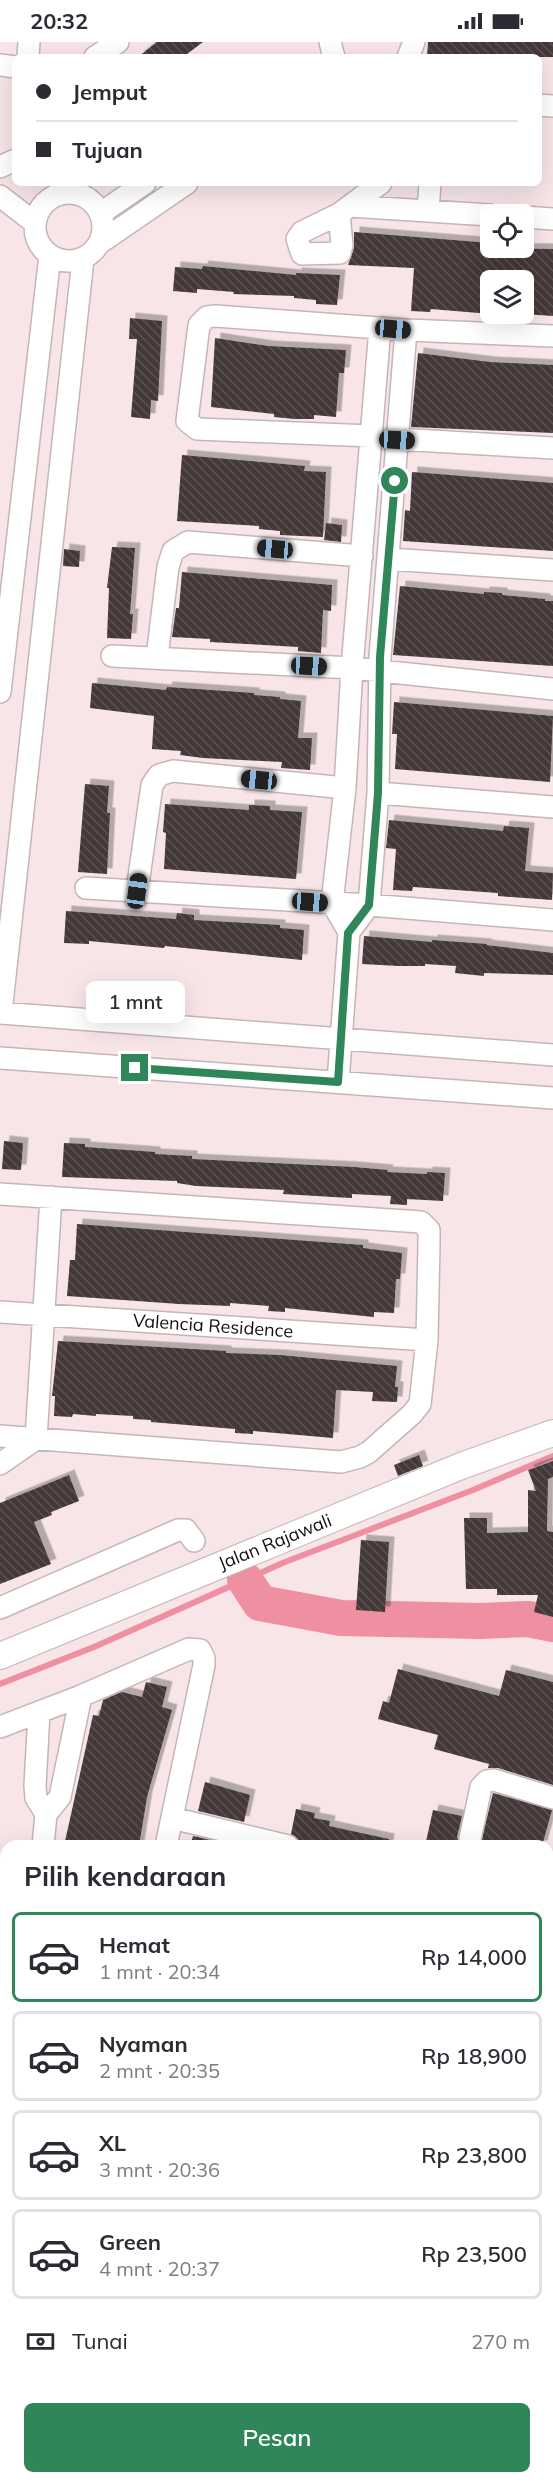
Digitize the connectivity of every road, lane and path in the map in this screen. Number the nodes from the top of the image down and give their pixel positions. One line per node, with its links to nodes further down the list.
1 (118, 42): 2 (street)
2 (100, 54)
3 (141, 186): 10 (street)
4 (183, 186): 15 (street)
5 (377, 186): 9 (street)
6 (430, 186): 9 (street)
7 (44, 190): 10 (street); 14 (street)
8 (0, 196): 14 (street)
9 (428, 211): 11 (street)
10 (101, 213): 15 (street)
11 (480, 214)
12 (534, 218): 13 (street)
13 (553, 219)
14 (34, 223): 16 (street)
15 (101, 242): 17 (street)
16 (50, 255): 17 (street); 34 (street)
17 (82, 259): 44 (street)
18 (380, 328): 19 (street); 21 (street); 21 (street)
19 (406, 330): 20 (street); 22 (street)
20 (553, 336)
21 (370, 436): 24 (street)
22 (397, 440): 23 (street); 25 (street)
23 (553, 448)
24 (365, 501): 25 (street); 26 (street)
25 (394, 501): 27 (street)
26 (362, 556): 30 (street); 31 (street)
27 (389, 559): 28 (street); 32 (street)
28 (553, 570)
29 (112, 656): 30 (street)
30 (157, 657): 31 (street)
31 (352, 668): 32 (street); 35 (street)
32 (379, 672): 33 (street); 36 (street)
33 (553, 689)
34 (0, 692)
35 (345, 788): 39 (street); 40 (street)
36 (378, 793): 37 (street); 41 (street)
37 (553, 807)
38 (87, 888): 39 (street)
39 (137, 891): 40 (street)
40 (332, 903): 41 (street); 43 (street)
41 (369, 905): 42 (street); 43 (street)
42 (553, 920)
43 (348, 933): 45 (street)
44 (1, 1013): 45 (street)
45 (341, 1040): 46 (street); 48 (street)
46 (553, 1055)
47 (0, 1058): 48 (street)
48 (338, 1082): 49 (street)
49 (553, 1098)
50 (0, 1194): 51 (street)
51 (51, 1197): 53 (street); 54 (street)
52 (0, 1312): 53 (street, Valencia Residence)
53 (44, 1314): 54 (street, Valencia Residence); 57 (street)
54 (427, 1340): 57 (street)
55 (553, 1433): 61 (street, Jalan Rajawali)
56 (0, 1436): 57 (street)
57 (36, 1439): 58 (street)
58 (0, 1464)
59 (194, 1541): 60 (street)
60 (0, 1608)
61 (0, 1656)
62 (81, 1696): 63 (street); 66 (street); 67 (street)
63 (39, 1712): 64 (street); 66 (street)
64 (0, 1727)
65 (553, 1798): 68 (street)
66 (46, 1814): 69 (street)
67 (172, 1818): 70 (street); 71 (street)
68 (470, 1839)
69 (44, 1840)
70 (167, 1840)
71 (263, 1840)

